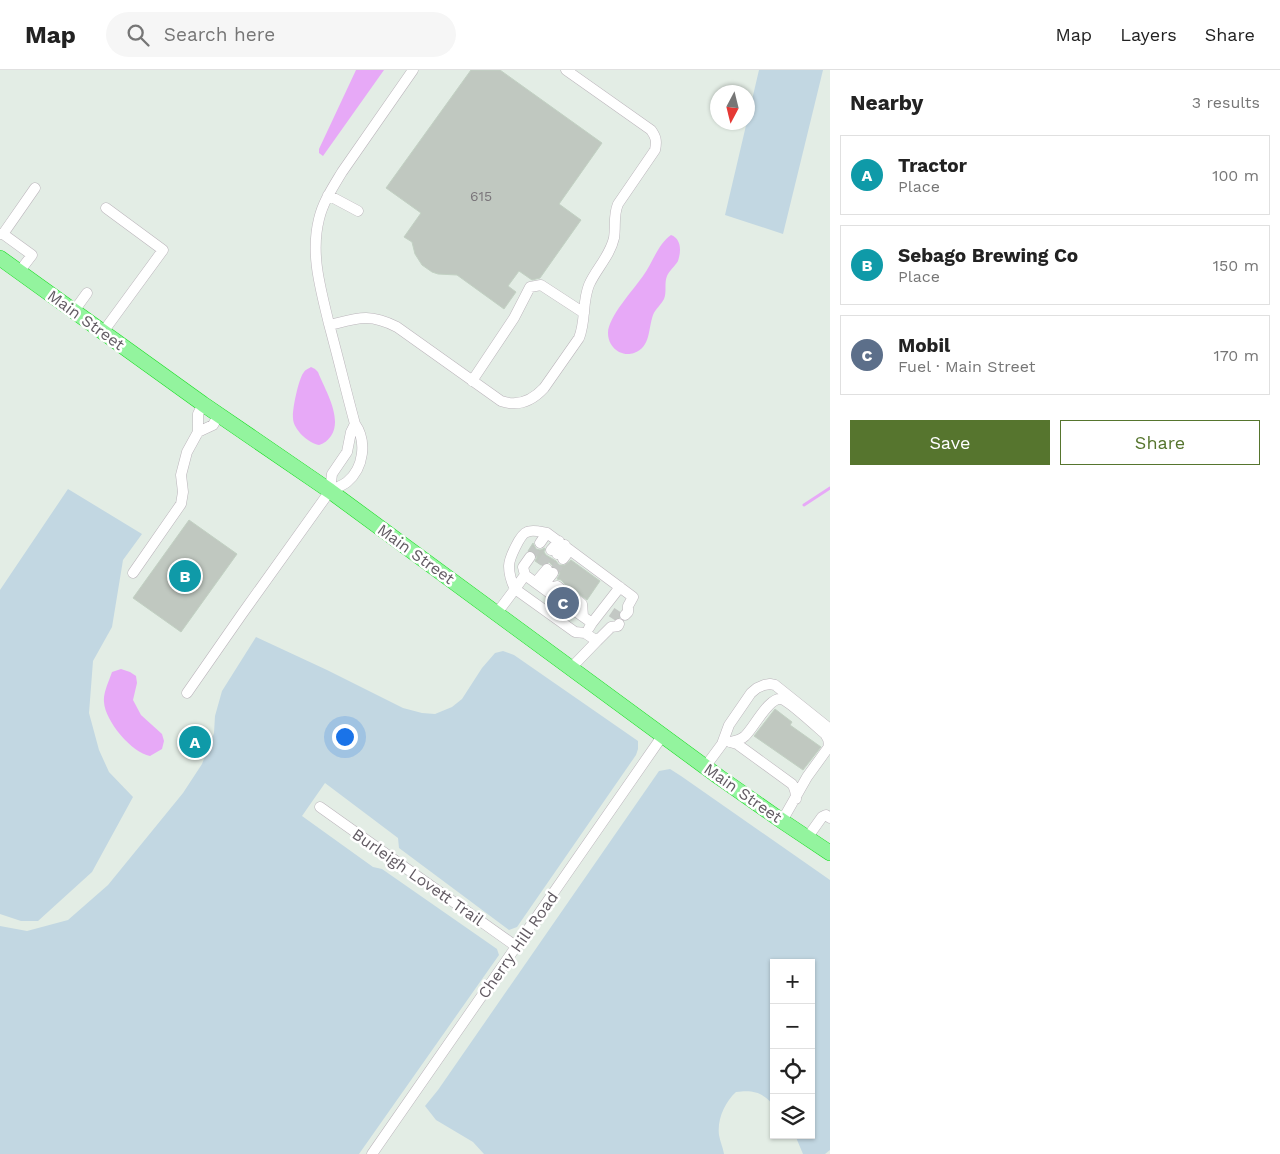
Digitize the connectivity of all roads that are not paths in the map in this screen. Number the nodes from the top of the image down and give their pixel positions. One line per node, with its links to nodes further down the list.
1 (413, 70): 4 (street)
2 (566, 70): 12 (street)
3 (34, 188): 7 (street)
4 (328, 195): 6 (street); 13 (street)
5 (106, 208): 14 (street)
6 (358, 212)
7 (2, 234): 9 (street)
8 (0, 258): 9 (highway, Main Street)
9 (19, 272): 11 (highway, Main Street)
10 (87, 293): 11 (street)
11 (74, 311): 14 (highway, Main Street)
12 (584, 313): 15 (street); 15 (street)
13 (330, 325): 15 (street); 18 (street)
14 (103, 332): 16 (highway, Main Street)
15 (472, 381)
16 (204, 404): 17 (highway, Main Street); 19 (street)
17 (219, 414): 19 (street); 20 (highway, Main Street)
18 (355, 424): 20 (street); 20 (street)
19 (198, 432): 22 (street)
20 (330, 491): 28 (highway, Main Street); 33 (street)
21 (559, 541): 21 (street); 24 (street); 25 (street)
22 (133, 573)
23 (535, 582): 23 (street); 25 (street); 26 (street)
24 (620, 587): 29 (street); 31 (street)
25 (515, 589): 28 (street); 30 (street)
26 (558, 593)
27 (574, 604): 29 (street)
28 (497, 613): 32 (highway, Main Street)
29 (592, 623): 30 (street)
30 (585, 633): 31 (street)
31 (597, 640): 32 (street)
32 (571, 668): 35 (highway, Main Street)
33 (187, 693)
34 (830, 729): 36 (street)
35 (663, 735): 38 (highway, Main Street); 45 (street, Cherry Hill Road)
36 (726, 743): 38 (street); 39 (street); 39 (street)
37 (830, 756): 39 (street)
38 (705, 767): 42 (highway, Main Street)
39 (796, 799): 42 (street)
40 (320, 807): 45 (street, Burleigh Lovett Trail)
41 (830, 818): 43 (street)
42 (782, 821): 43 (highway, Main Street)
43 (807, 838): 44 (highway, Main Street)
44 (830, 853)
45 (517, 947): 46 (street, Cherry Hill Road)
46 (372, 1154)

